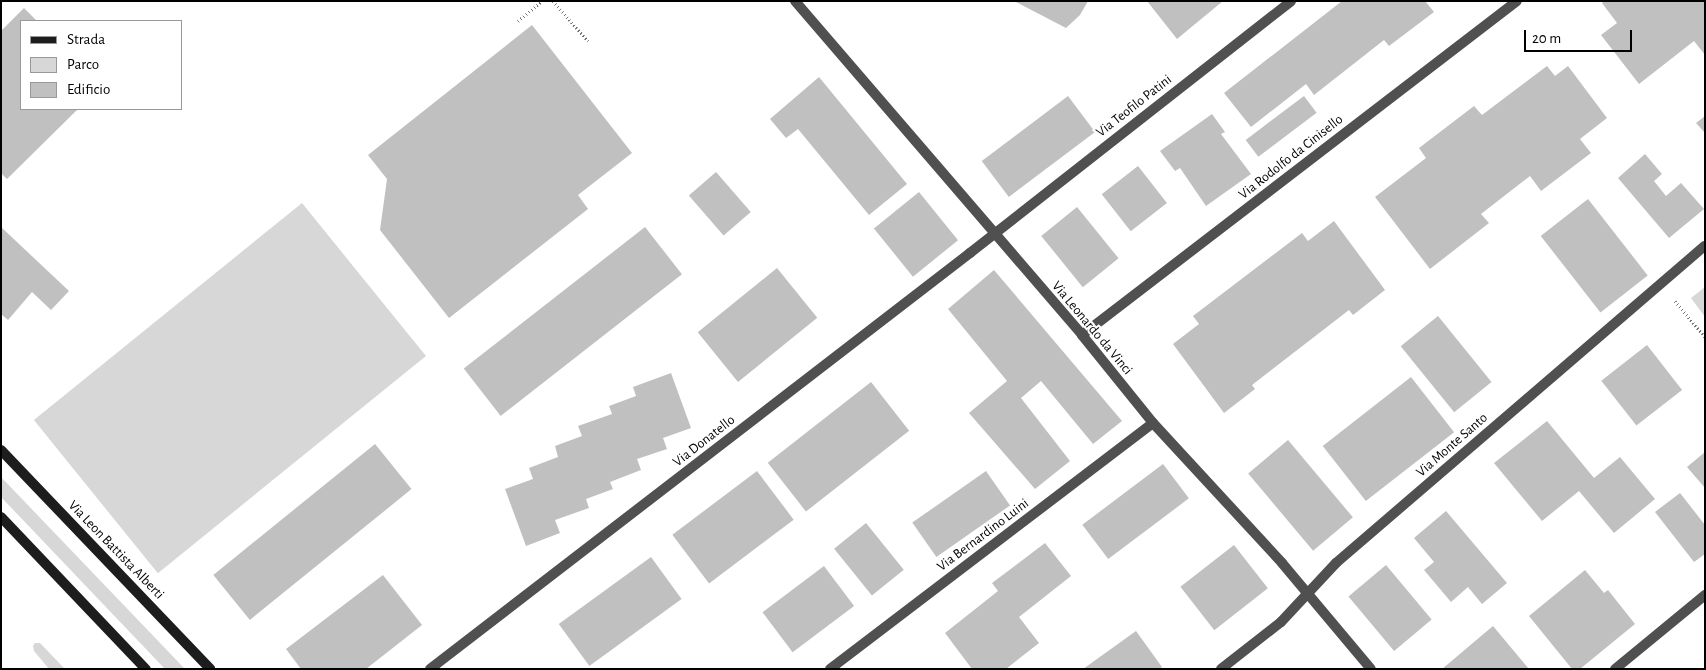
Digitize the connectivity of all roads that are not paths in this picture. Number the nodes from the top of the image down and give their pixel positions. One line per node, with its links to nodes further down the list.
1 (796, 1): 4 (street, Via Leonardo da Vinci)
2 (1291, 1): 4 (street, Via Teofilo Patini)
3 (1517, 1): 6 (street, Via Rodolfo da Cinisello)
4 (994, 233): 6 (street, Via Leonardo da Vinci); 14 (street, Via Donatello)
5 (1705, 246): 10 (street, Via Monte Santo)
6 (1082, 335): 7 (street, Via Leonardo da Vinci)
7 (1154, 423): 10 (street, Via Leonardo da Vinci); 15 (street, Via Bernardino Luini)
8 (1, 450): 13 (street, Via Leon Battista Alberti)
9 (1, 517): 12 (street)
10 (1307, 593): 16 (street, Via Monte Santo); 17 (street, Via Leonardo da Vinci)
11 (1705, 595): 18 (street)
12 (146, 669)
13 (210, 669)
14 (430, 669)
15 (830, 669)
16 (1221, 669)
17 (1371, 669)
18 (1615, 669)

